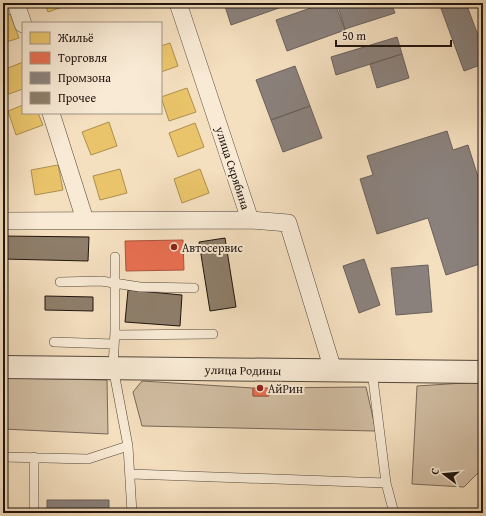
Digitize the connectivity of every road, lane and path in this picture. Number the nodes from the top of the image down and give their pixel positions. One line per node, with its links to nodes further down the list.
1 (16, 3): 3 (street)
2 (178, 3): 6 (street, улица Скрябина)
3 (22, 22)
4 (51, 114): 5 (street)
5 (85, 220): 6 (street); 7 (street)
6 (250, 220): 17 (street, улица Скрябина)
7 (3, 221)
8 (115, 257): 10 (lane)
9 (60, 282): 10 (lane)
10 (114, 285): 11 (lane); 13 (lane)
11 (194, 288)
12 (213, 334): 13 (lane)
13 (115, 340): 14 (lane); 16 (lane)
14 (54, 342)
15 (3, 367): 16 (street, улица Родины)
16 (113, 367): 17 (street, улица Родины); 20 (lane)
17 (333, 370): 18 (street, улица Родины)
18 (372, 370): 19 (street, улица Родины); 24 (lane)
19 (483, 372)
20 (128, 446): 22 (lane); 23 (lane)
21 (3, 457): 22 (lane)
22 (34, 458): 25 (lane)
23 (130, 474): 24 (lane); 26 (lane)
24 (386, 483): 27 (lane)
25 (34, 513)
26 (132, 513)
27 (394, 513)

